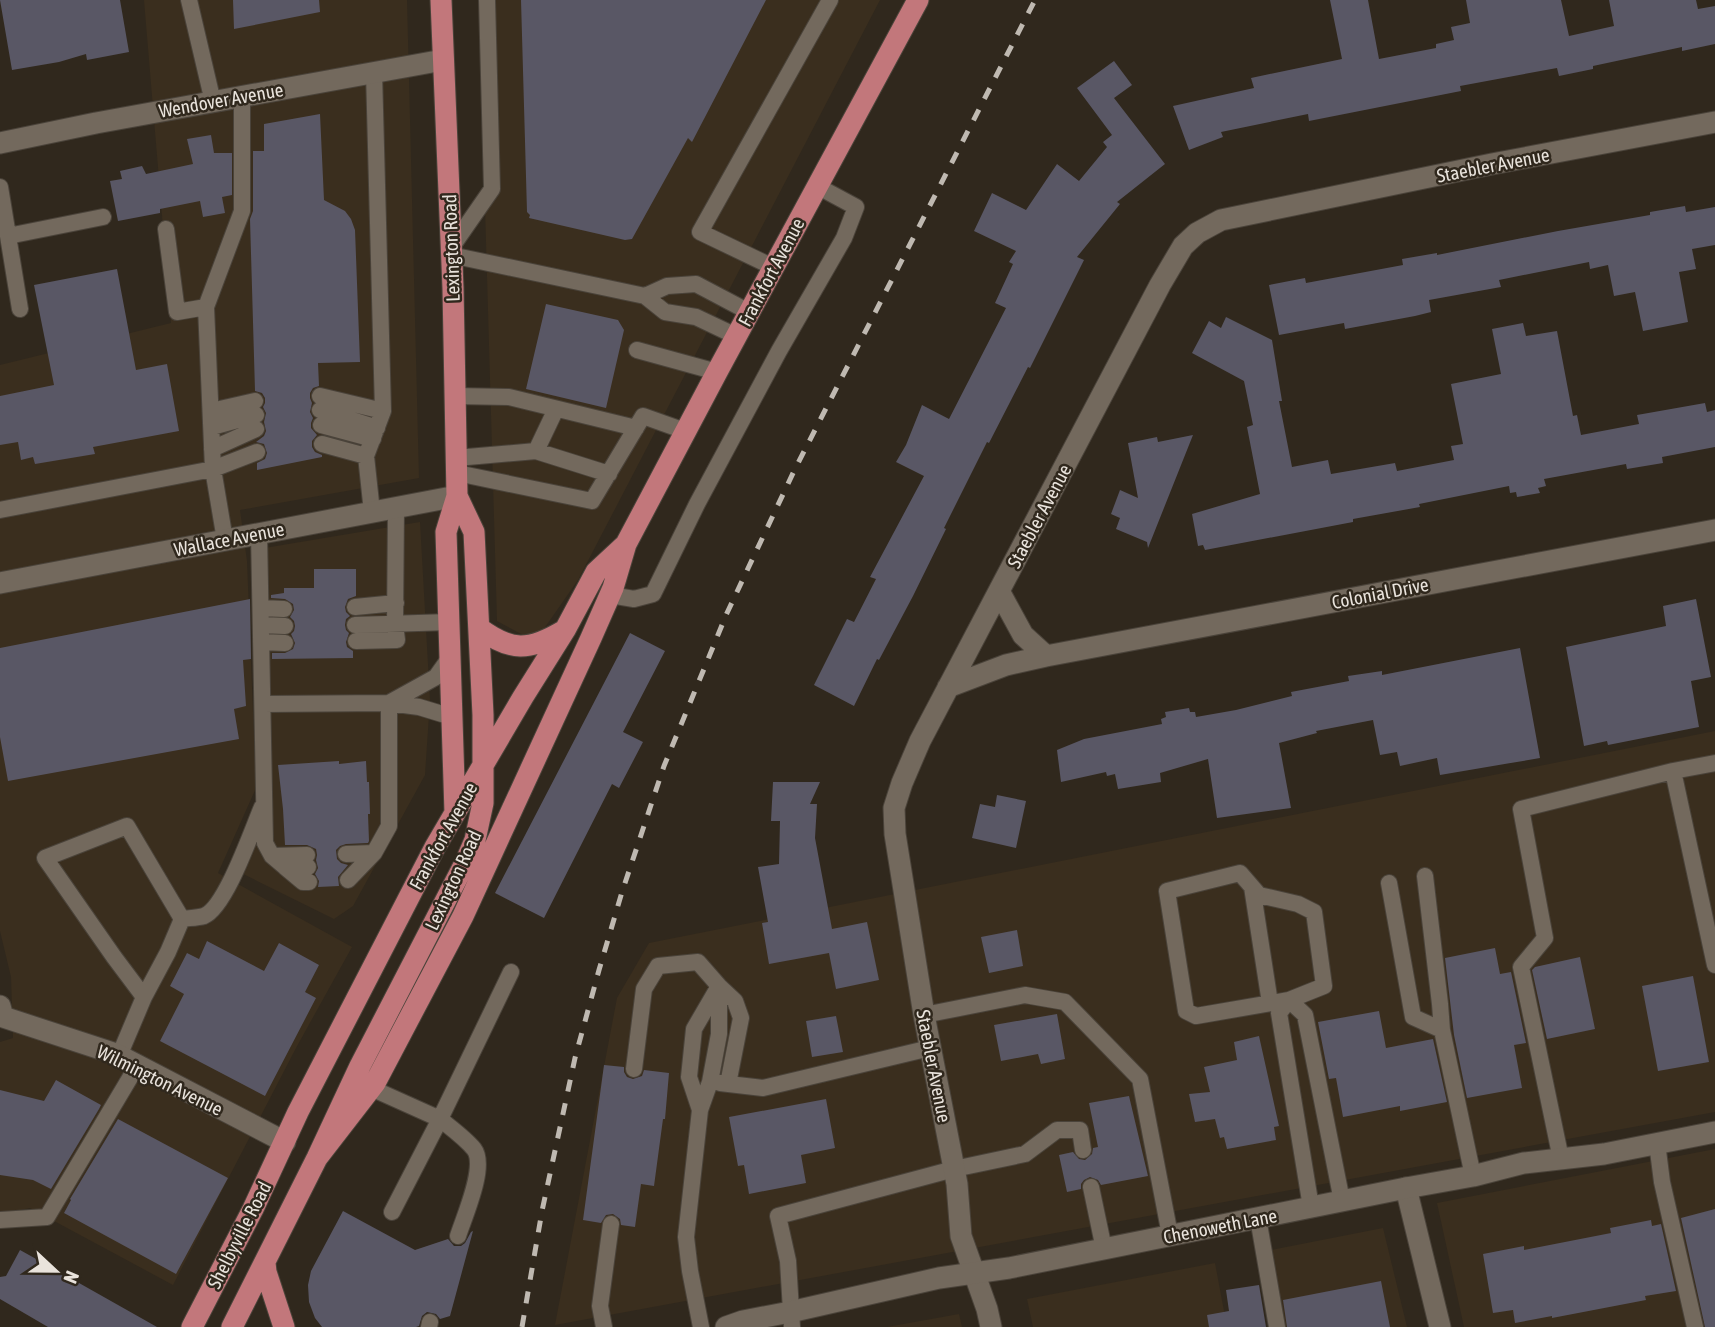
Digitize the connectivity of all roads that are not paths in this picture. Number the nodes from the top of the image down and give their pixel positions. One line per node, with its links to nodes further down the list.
1 (189, 0): 9 (lane)
2 (441, 0): 6 (main road, Lexington Road)
3 (487, 0): 17 (lane)
4 (830, 0): 18 (lane)
5 (918, 0): 12 (main road, Frankfort Avenue)
6 (443, 60): 7 (street, Wendover Avenue); 17 (main road, Lexington Road)
7 (374, 72): 8 (street, Wendover Avenue); 28 (lane)
8 (242, 97): 9 (street, Wendover Avenue); 20 (lane)
9 (213, 102): 11 (street, Wendover Avenue)
10 (1715, 122): 50 (street, Staebler Avenue)
11 (0, 143)
12 (817, 186): 18 (main road, Frankfort Avenue); 51 (lane)
13 (0, 187): 16 (lane)
14 (103, 217): 16 (lane)
15 (166, 229): 20 (lane)
16 (8, 236): 21 (lane)
17 (451, 251): 19 (lane); 26 (main road, Lexington Road)
18 (773, 267): 22 (main road, Frankfort Avenue)
19 (645, 296): 22 (lane); 23 (lane)
20 (206, 307): 29 (lane)
21 (20, 309)
22 (749, 312): 23 (main road, Frankfort Avenue)
23 (736, 336): 25 (main road, Frankfort Avenue)
24 (637, 350): 25 (lane)
25 (717, 372): 31 (main road, Frankfort Avenue)
26 (455, 396): 27 (lane); 38 (main road, Lexington Road)
27 (556, 409): 30 (lane); 36 (lane)
28 (383, 411): 32 (lane); 32 (lane)
29 (211, 419): 34 (lane); 34 (lane)
30 (636, 428): 31 (lane); 40 (lane)
31 (685, 431): 48 (main road, Frankfort Avenue)
32 (375, 433): 37 (lane)
33 (322, 444): 37 (lane)
34 (212, 449): 39 (lane)
35 (257, 452): 39 (lane)
36 (536, 452): 38 (lane); 40 (lane)
37 (366, 456): 44 (lane)
38 (457, 466): 40 (lane); 41 (main road, Lexington Road)
39 (214, 469): 43 (lane); 47 (lane)
40 (609, 474)
41 (457, 496): 42 (street, Wallace Avenue); 56 (main road, Lexington Road); 60 (main road, Lexington Road)
42 (396, 508): 44 (street, Wallace Avenue); 52 (lane)
43 (0, 510)
44 (372, 512): 46 (street, Wallace Avenue)
45 (1715, 530): 66 (street, Colonial Drive)
46 (259, 534): 47 (street, Wallace Avenue); 54 (lane)
47 (225, 540): 49 (street, Wallace Avenue)
48 (626, 544): 51 (main road, Frankfort Avenue); 61 (main road, Frankfort Avenue)
49 (0, 583)
50 (999, 590): 66 (street); 67 (street, Staebler Avenue)
51 (610, 595): 95 (main road, Frankfort Avenue)
52 (396, 603): 53 (lane); 57 (lane)
53 (355, 607)
54 (261, 608): 55 (lane); 58 (lane)
55 (284, 609)
56 (450, 622): 57 (lane); 65 (main road, Lexington Road)
57 (395, 624): 62 (lane)
58 (261, 625): 59 (lane); 63 (lane)
59 (285, 626)
60 (479, 628): 61 (main road); 72 (main road, Lexington Road)
61 (565, 630): 72 (main road, Frankfort Avenue)
62 (356, 633)
63 (261, 642): 64 (lane); 69 (lane)
64 (285, 643)
65 (451, 656): 68 (lane); 70 (main road, Lexington Road)
66 (1045, 656): 67 (street, Colonial Drive)
67 (948, 687): 89 (street, Staebler Avenue)
68 (389, 703): 69 (lane); 70 (lane); 76 (lane)
69 (263, 704): 74 (lane)
70 (452, 717): 75 (main road, Lexington Road)
71 (1715, 763): 73 (lane)
72 (483, 764): 75 (main road, Frankfort Avenue); 95 (main road, Lexington Road)
73 (1673, 771): 82 (lane); 104 (lane)
74 (264, 801): 77 (lane); 81 (lane)
75 (455, 813): 100 (main road, Frankfort Avenue)
76 (374, 853): 76 (lane)
77 (272, 856): 77 (lane)
78 (1425, 876): 90 (lane)
79 (1390, 883): 90 (lane)
80 (1252, 887): 86 (lane); 87 (lane); 87 (lane)
81 (182, 919): 85 (lane); 85 (lane)
82 (1715, 965)
83 (511, 972): 98 (lane)
84 (719, 986): 93 (lane); 94 (lane); 96 (lane); 97 (lane)
85 (144, 997): 92 (lane)
86 (1289, 1000): 87 (lane); 109 (lane); 110 (lane)
87 (1270, 1003)
88 (1, 1013): 92 (street, Wilmington Avenue)
89 (924, 1015): 91 (street, Staebler Avenue); 116 (lane)
90 (1442, 1030): 106 (lane)
91 (930, 1048): 96 (lane); 105 (street, Staebler Avenue)
92 (128, 1061): 100 (street, Wilmington Avenue); 113 (lane)
93 (635, 1069)
94 (710, 1082): 96 (lane); 97 (lane)
95 (362, 1084): 98 (lane); 103 (main road, Frankfort Avenue)
96 (728, 1084)
97 (700, 1110): 125 (lane)
98 (440, 1119): 111 (lane); 115 (lane)
99 (1715, 1132): 101 (street, Chenoweth Lane)
100 (285, 1142): 121 (main road, Shelbyville Road)
101 (1657, 1143): 104 (street, Chenoweth Lane); 130 (lane)
102 (1083, 1150): 105 (lane)
103 (317, 1158): 118 (main road, Shelbyville Road)
104 (1561, 1159): 106 (street, Chenoweth Lane)
105 (954, 1170): 119 (street, Staebler Avenue); 120 (lane)
106 (1473, 1176): 108 (street, Chenoweth Lane)
107 (1091, 1187): 117 (lane)
108 (1406, 1188): 109 (street, Chenoweth Lane); 129 (street)
109 (1342, 1201): 110 (street, Chenoweth Lane)
110 (1311, 1207): 112 (street, Chenoweth Lane)
111 (392, 1212)
112 (1258, 1218): 116 (street, Chenoweth Lane); 128 (lane)
113 (0, 1220)
114 (611, 1224): 124 (lane)
115 (458, 1236)
116 (1170, 1236): 117 (street, Chenoweth Lane)
117 (1104, 1249): 119 (street, Chenoweth Lane)
118 (265, 1263): 122 (main road, Shelbyville Road); 123 (main road)
119 (973, 1273): 120 (street, Chenoweth Lane); 127 (street, Staebler Avenue)
120 (791, 1320): 126 (street, Chenoweth Lane)
121 (192, 1327)
122 (232, 1327)
123 (284, 1327)
124 (604, 1327)
125 (701, 1327)
126 (726, 1327)
127 (991, 1327)
128 (1277, 1327)
129 (1440, 1327)
130 (1695, 1327)

